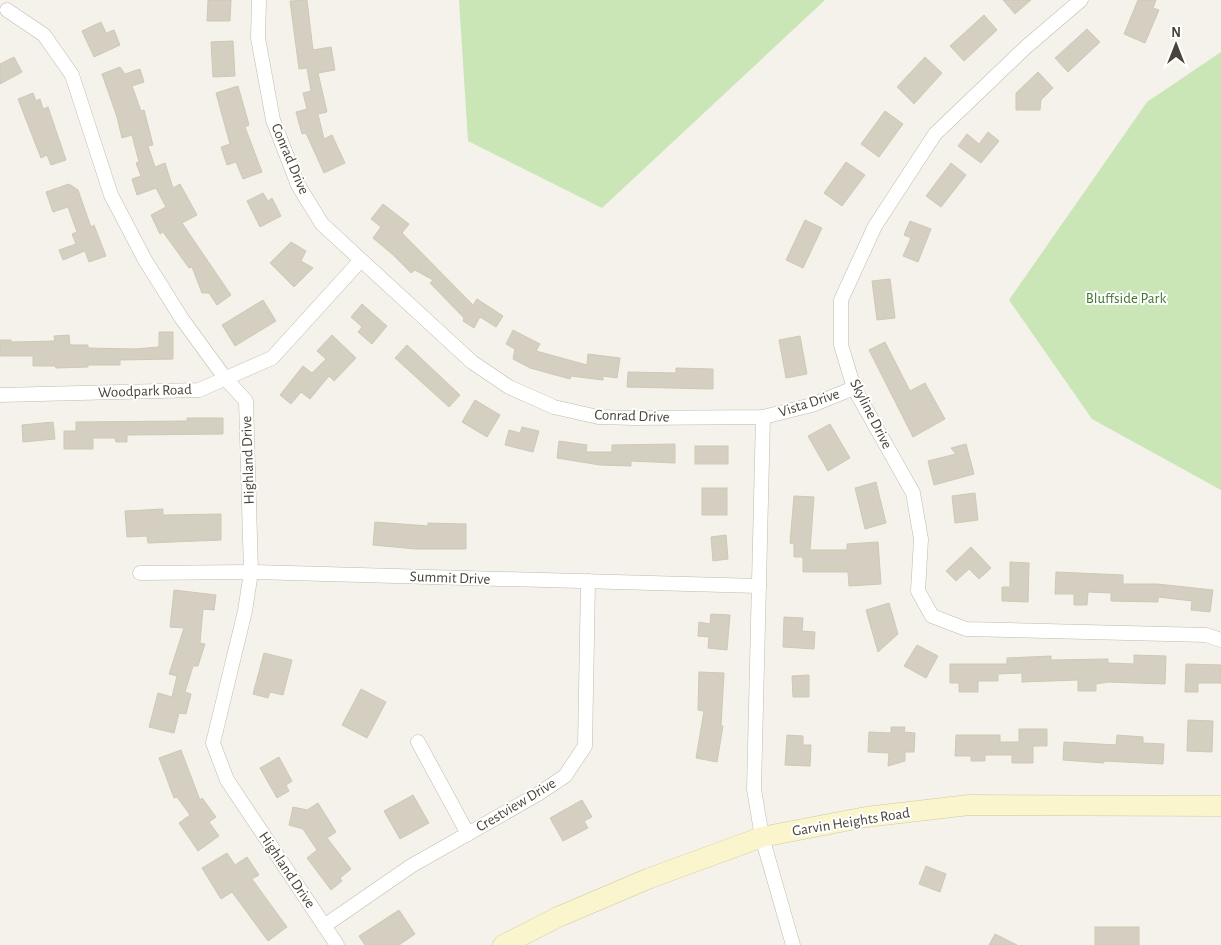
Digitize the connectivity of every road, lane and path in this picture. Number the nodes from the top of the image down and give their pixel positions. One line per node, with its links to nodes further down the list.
1 (259, 0): 4 (street, Conrad Drive)
2 (1081, 0): 6 (street, Skyline Drive)
3 (6, 10): 5 (street, Highland Drive)
4 (360, 261): 5 (street, Woodpark Road); 8 (street, Conrad Drive)
5 (225, 378): 7 (street, Woodpark Road); 9 (street, Highland Drive)
6 (854, 388): 8 (street, Vista Drive); 13 (street, Skyline Drive)
7 (0, 395)
8 (764, 417): 12 (street)
9 (251, 572): 10 (street, Summit Drive); 11 (street, Summit Drive); 18 (street, Highland Drive)
10 (140, 573)
11 (588, 581): 12 (street, Summit Drive); 16 (street, Crestview Drive)
12 (759, 586): 17 (street)
13 (1221, 640)
14 (418, 742): 16 (street)
15 (1221, 806): 17 (main road, Garvin Heights Road)
16 (468, 834): 18 (street, Crestview Drive)
17 (762, 837): 20 (main road, Garvin Heights Road); 21 (street)
18 (324, 926): 19 (street, Highland Drive)
19 (337, 945)
20 (503, 945)
21 (793, 945)

